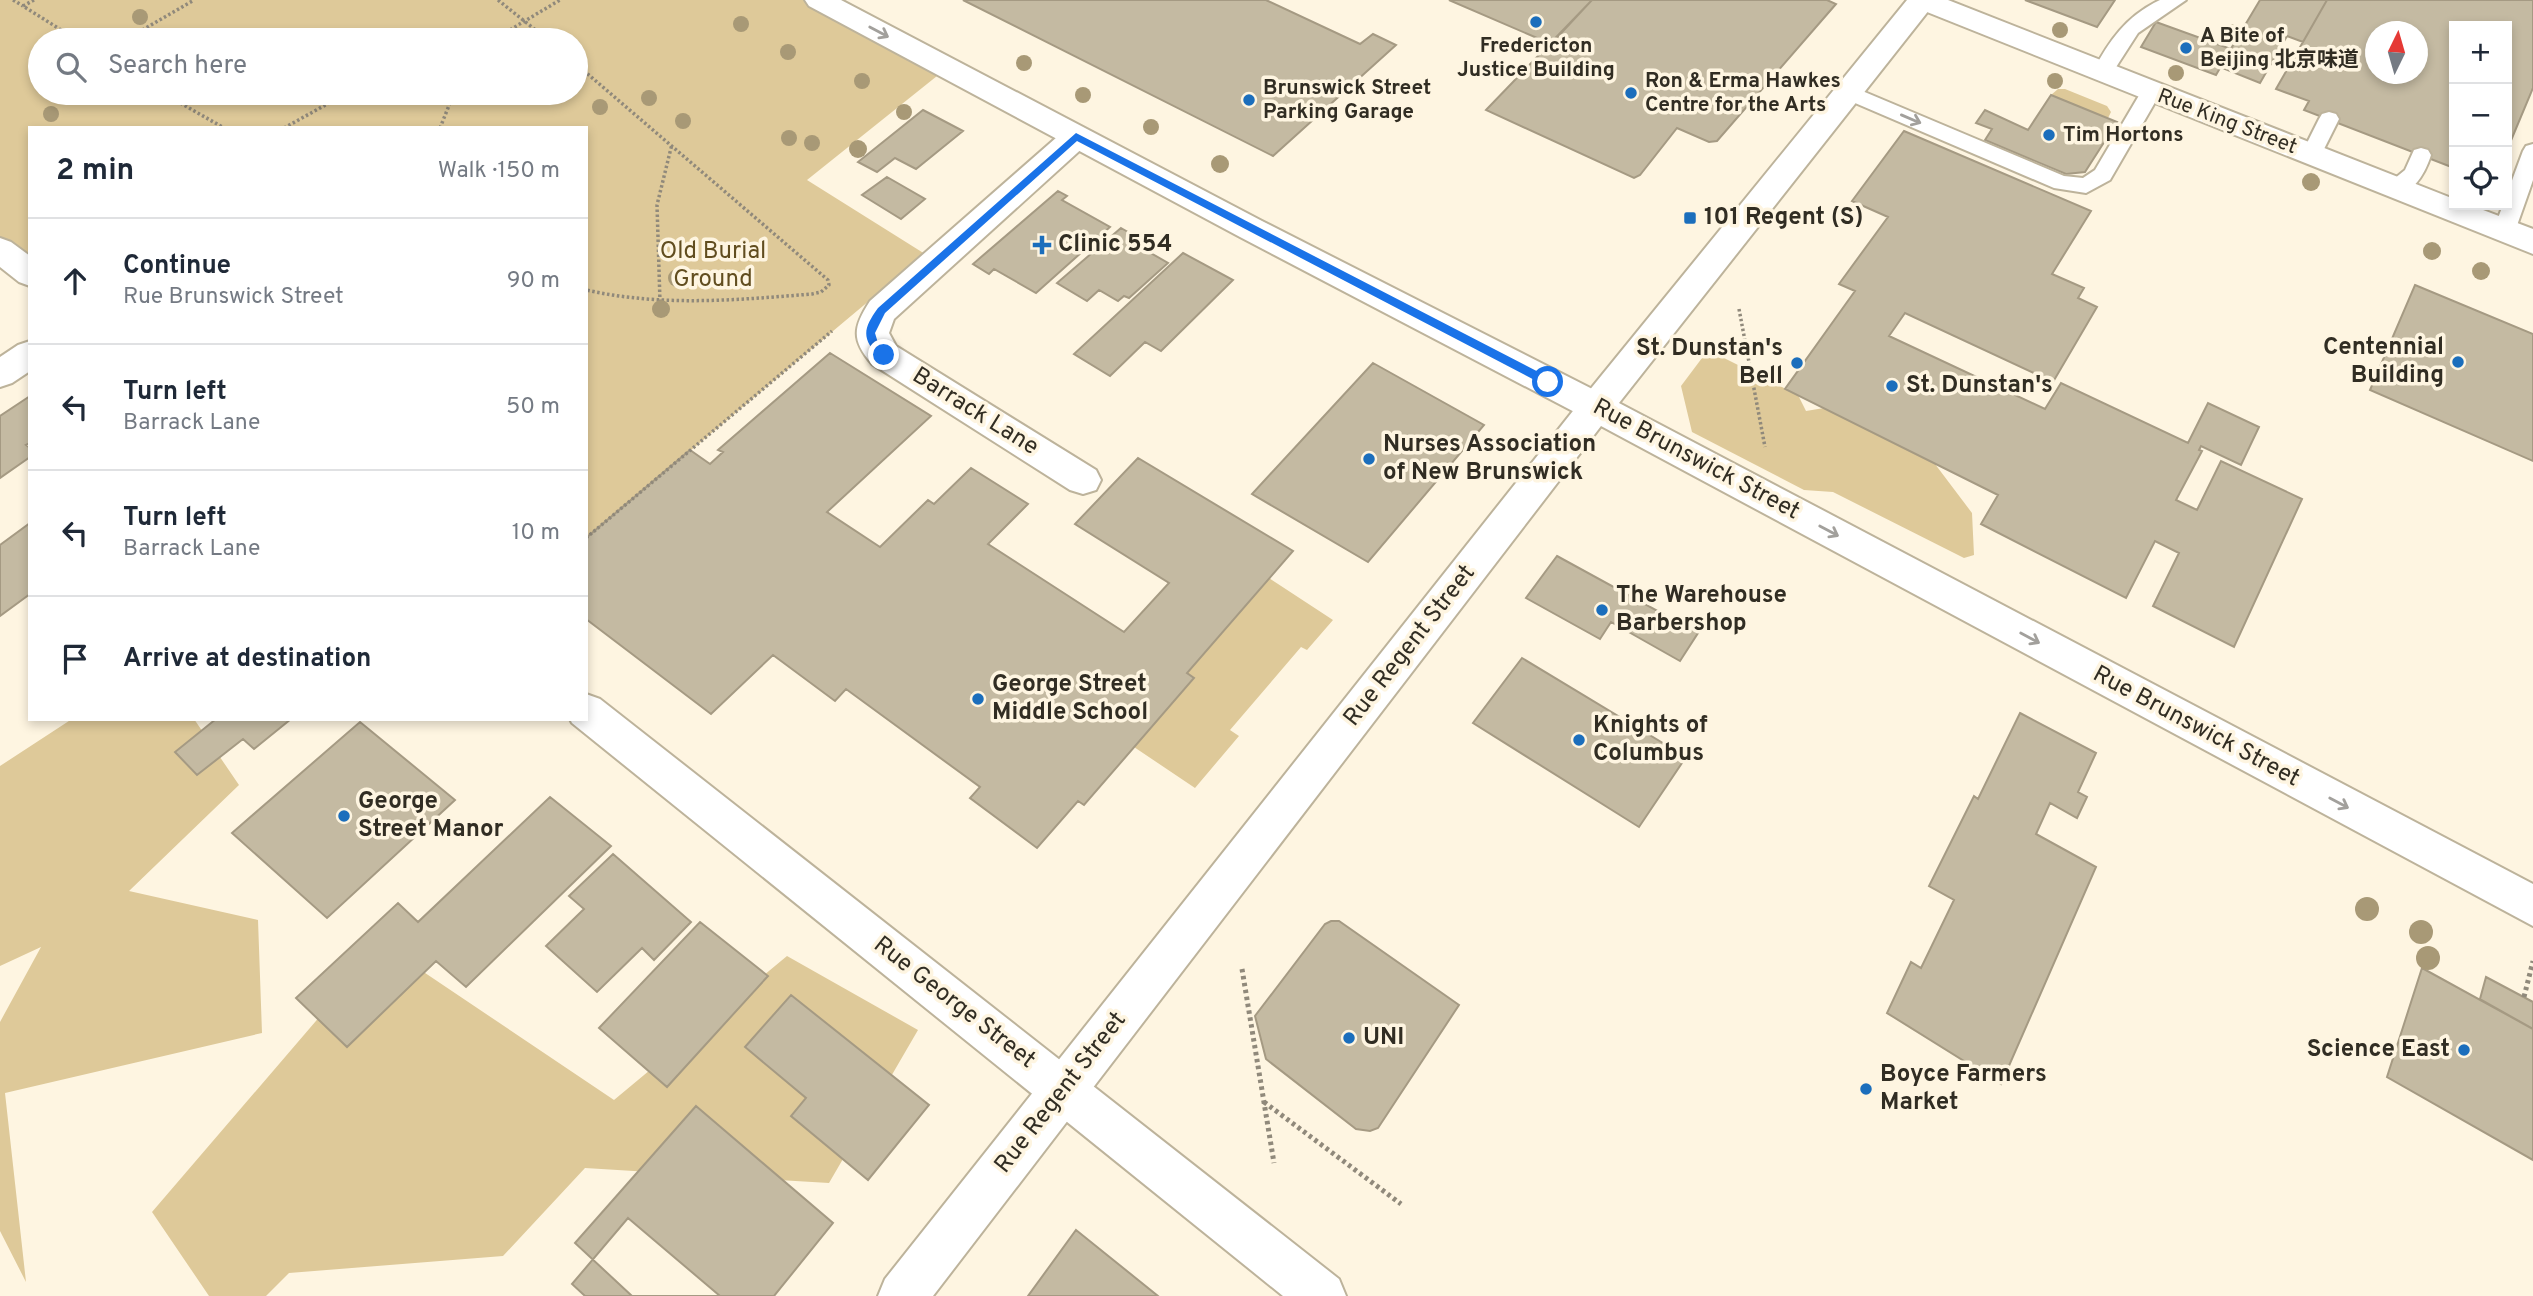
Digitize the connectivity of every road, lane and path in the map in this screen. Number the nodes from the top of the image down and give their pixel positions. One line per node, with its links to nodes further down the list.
1 (13, 0): 9 (path)
2 (34, 0): 9 (path)
3 (194, 0): 12 (path)
4 (498, 0): 10 (path)
5 (560, 0): 10 (path)
6 (819, 0): 26 (main road, Rue Brunswick Street, one-way to 26)
7 (1923, 0): 16 (main road, Rue King Street); 17 (main road, Rue Regent Street)
8 (2176, 0): 16 (lane)
9 (23, 6): 11 (path)
10 (526, 22): 13 (path); 14 (path)
11 (58, 28)
12 (146, 28)
13 (515, 28)
14 (533, 28)
15 (588, 74): 27 (path)
16 (2102, 74): 18 (main road, Rue King Street)
17 (1848, 92): 18 (lane, one-way to 18); 41 (main road, Rue Regent Street)
18 (2151, 92): 29 (main road, Rue King Street)
19 (184, 105): 23 (path)
20 (322, 105): 24 (path)
21 (449, 105): 25 (path)
22 (2329, 119): 29 (lane)
23 (221, 126)
24 (287, 126)
25 (441, 126)
26 (1076, 136): 41 (main road, Rue Brunswick Street); 43 (main road, Barrack Lane)
27 (672, 144): 37 (path); 37 (path)
28 (2533, 151): 32 (lane)
29 (2311, 155): 31 (main road, Rue King Street)
30 (2421, 155): 31 (lane)
31 (2394, 188): 32 (main road, Rue King Street)
32 (2504, 231): 33 (main road, Rue King Street)
33 (2533, 242)
34 (0, 250): 35 (main road)
35 (28, 272)
36 (588, 291): 37 (path)
37 (660, 302)
38 (1739, 309): 42 (path)
39 (28, 355): 40 (main road)
40 (0, 374)
41 (1596, 407): 45 (main road, Rue Brunswick Street, one-way to 45); 49 (main road, Rue Regent Street)
42 (1765, 447)
43 (1083, 480)
44 (588, 713): 49 (main road, Rue George Street)
45 (2533, 906)
46 (2533, 961): 48 (path)
47 (1242, 969): 50 (path)
48 (2524, 997)
49 (1063, 1090): 53 (main road, Rue Regent Street); 54 (main road, Rue George Street)
50 (1263, 1102): 51 (path); 52 (path)
51 (1273, 1163)
52 (1401, 1204)
53 (902, 1296)
54 (1322, 1296)

